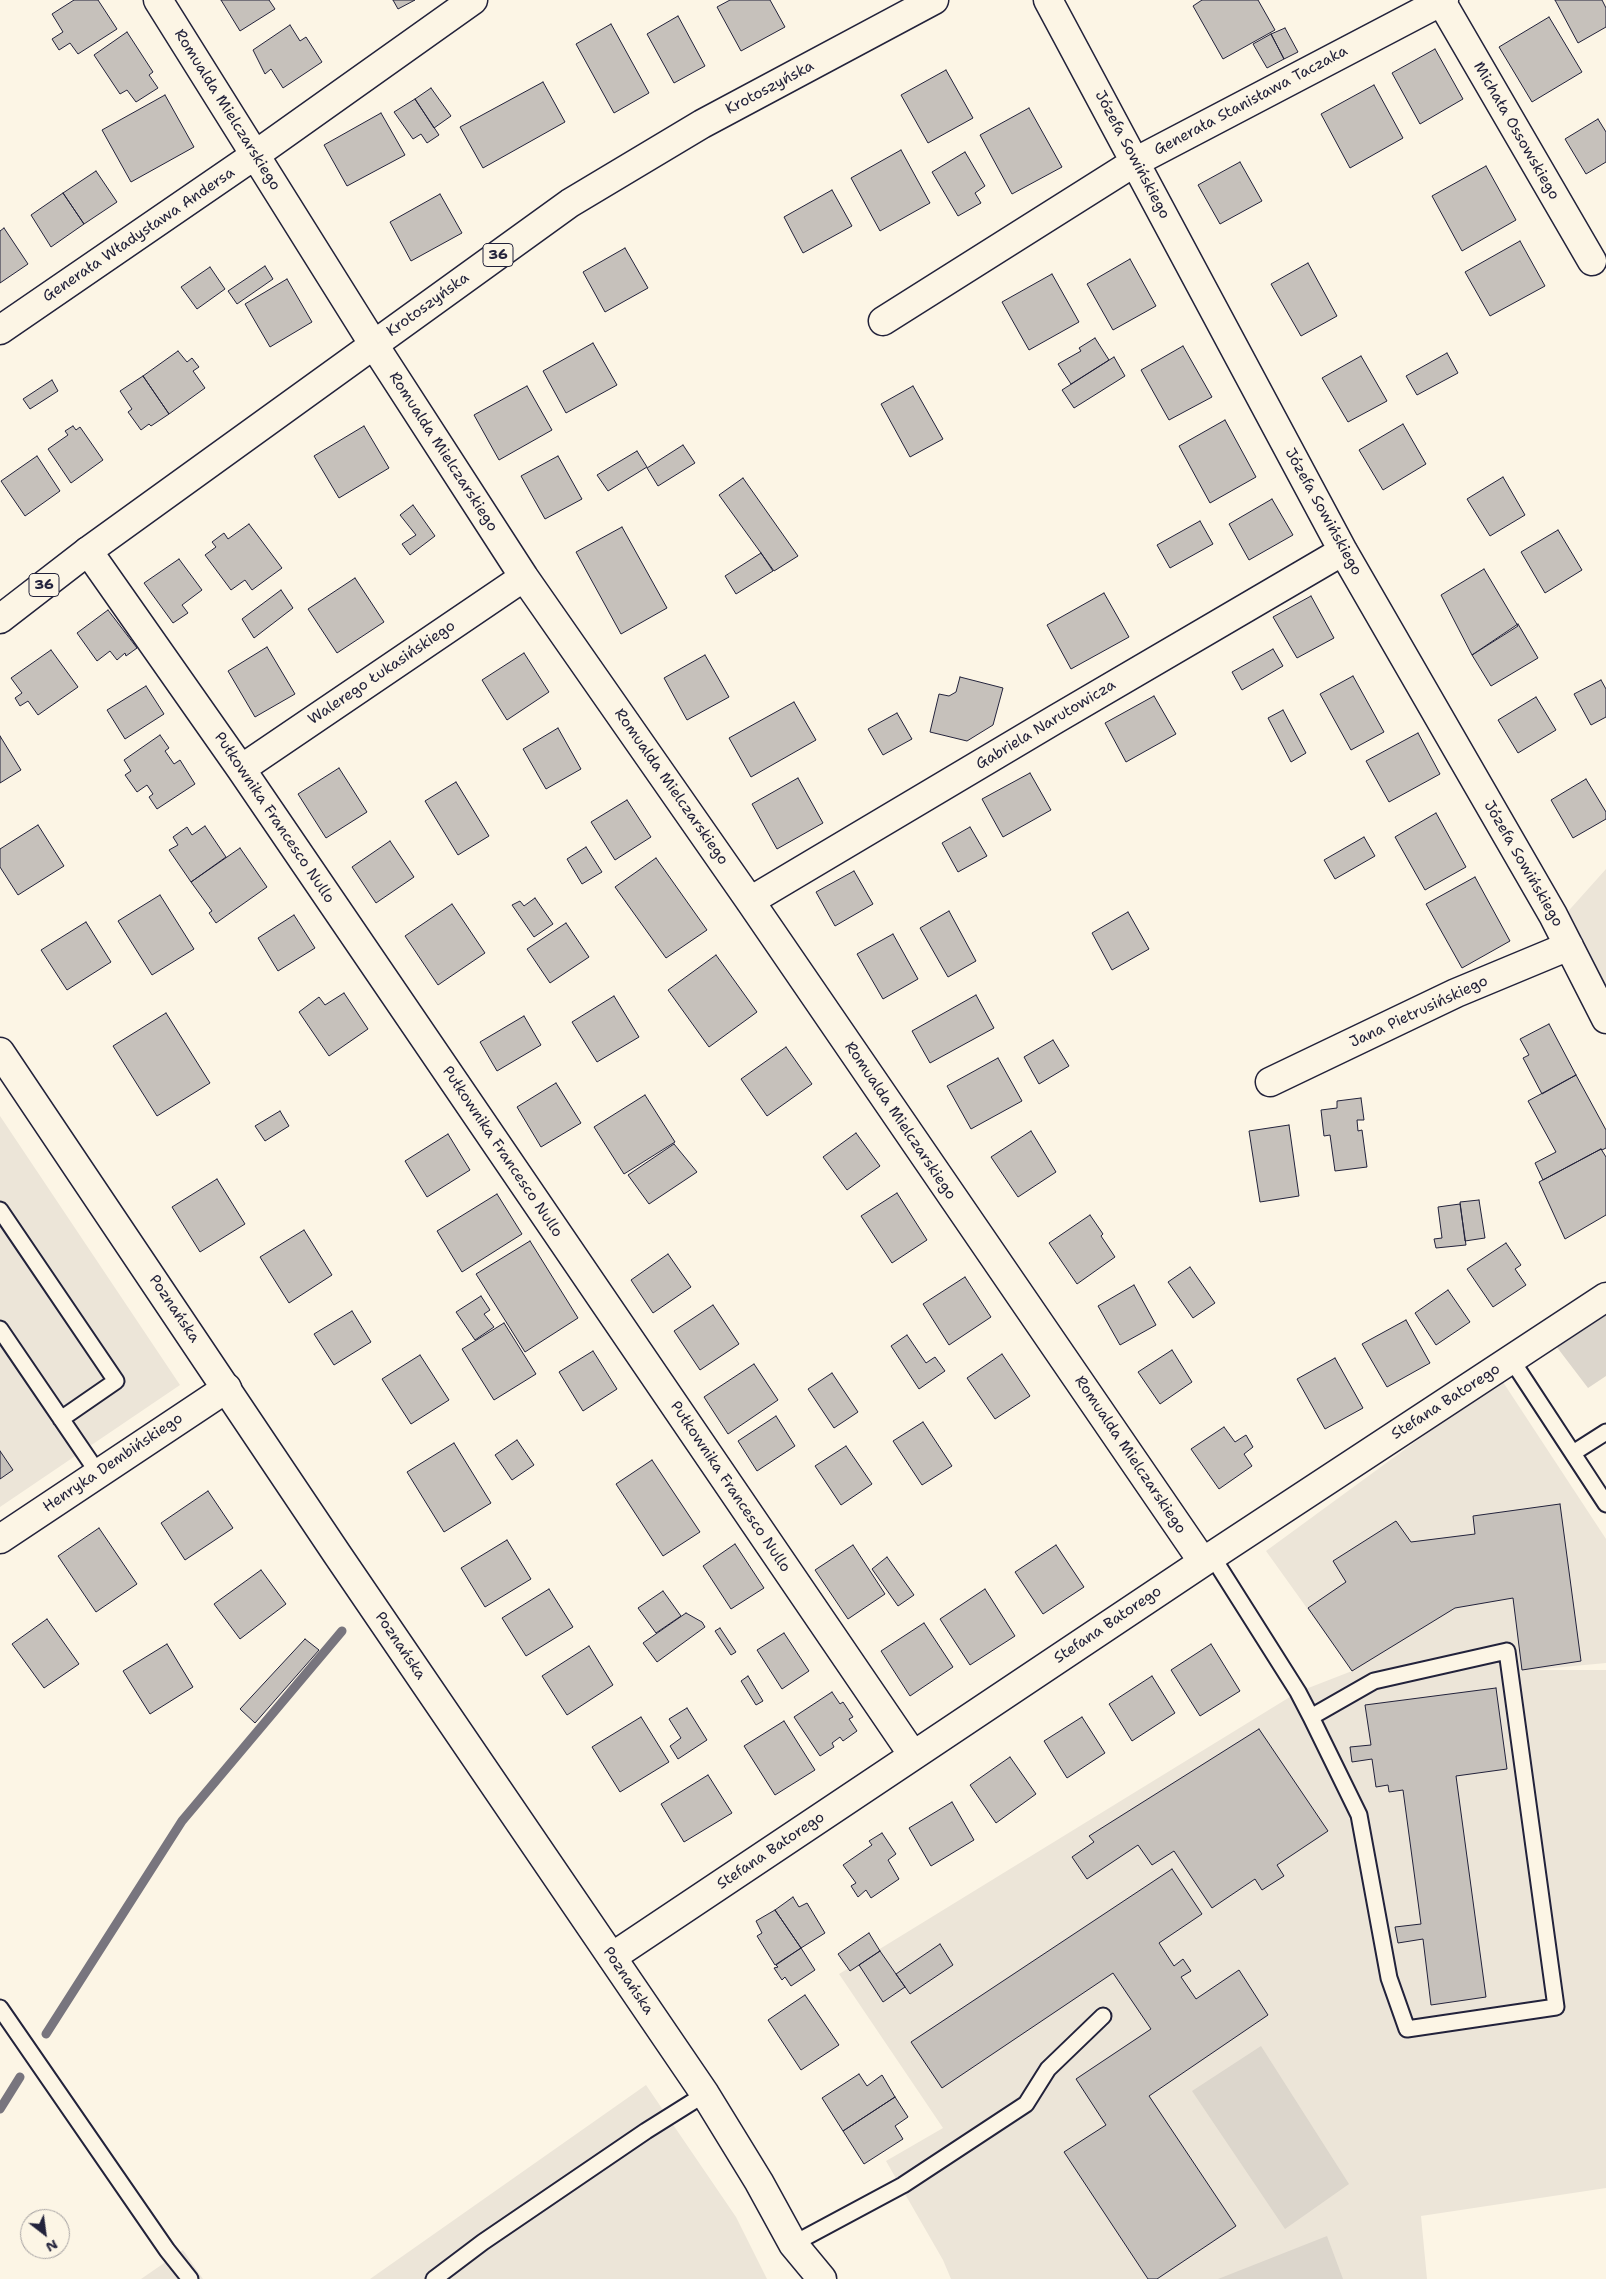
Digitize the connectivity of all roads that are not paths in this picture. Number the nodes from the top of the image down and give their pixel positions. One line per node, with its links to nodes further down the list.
1 (158, 0): 6 (street, Romualda Mielczarskiego)
2 (473, 0): 6 (street, Generała Władysława Andersa)
3 (934, 0): 11 (street, Krotoszyńska / 36)
4 (1048, 0): 7 (street, Józefa Sowińskiego)
5 (1443, 1): 7 (street, Generała Stanisława Taczaka); 8 (street, Michała Ossowskiego)
6 (255, 155): 10 (street, Generała Władysława Andersa); 11 (street, Romualda Mielczarskiego)
7 (1135, 162): 9 (street, Generała Stanisława Taczaka); 13 (street, Józefa Sowińskiego)
8 (1592, 260)
9 (883, 321)
10 (0, 330)
11 (374, 345): 12 (street, Krotoszyńska / 36); 14 (street, Romualda Mielczarskiego)
12 (88, 551): 15 (street, Krotoszyńska / 36); 16 (street, Pułkownika Francesco Nullo)
13 (1343, 551): 17 (street, Gabriela Narutowicza); 18 (street, Józefa Sowińskiego)
14 (524, 578): 16 (street, Walerego Łukasińskiego); 17 (street, Romualda Mielczarskiego)
15 (0, 619)
16 (240, 768): 35 (street, Pułkownika Francesco Nullo)
17 (750, 901): 33 (street, Romualda Mielczarskiego)
18 (1569, 946): 19 (street, Józefa Sowińskiego); 21 (street, Jana Pietrusińskiego)
19 (1606, 1019)
20 (0, 1052): 26 (street, Poznańska)
21 (1270, 1082)
22 (0, 1210): 27 (lane)
23 (1606, 1297): 25 (street, Stefana Batorego)
24 (0, 1329): 27 (lane)
25 (1511, 1359): 29 (lane); 33 (street, Stefana Batorego)
26 (227, 1388): 30 (street, Henryka Dembińskiego); 36 (street, Poznańska)
27 (61, 1419): 30 (lane)
28 (1606, 1432): 29 (lane)
29 (1573, 1453): 31 (lane)
30 (98, 1473): 32 (street, Henryka Dembińskiego)
31 (1606, 1504)
32 (0, 1539)
33 (1208, 1559): 34 (lane); 35 (street, Stefana Batorego)
34 (1311, 1717): 34 (lane)
35 (913, 1755): 36 (street, Stefana Batorego)
36 (612, 1957): 39 (street, Poznańska)
37 (0, 2008): 41 (lane)
38 (1103, 2016): 40 (lane)
39 (705, 2094): 40 (street, Poznańska); 42 (lane)
40 (793, 2244): 43 (street, Poznańska); 44 (street, Poznańska)
41 (183, 2276)
42 (434, 2279)
43 (803, 2279)
44 (822, 2279)

